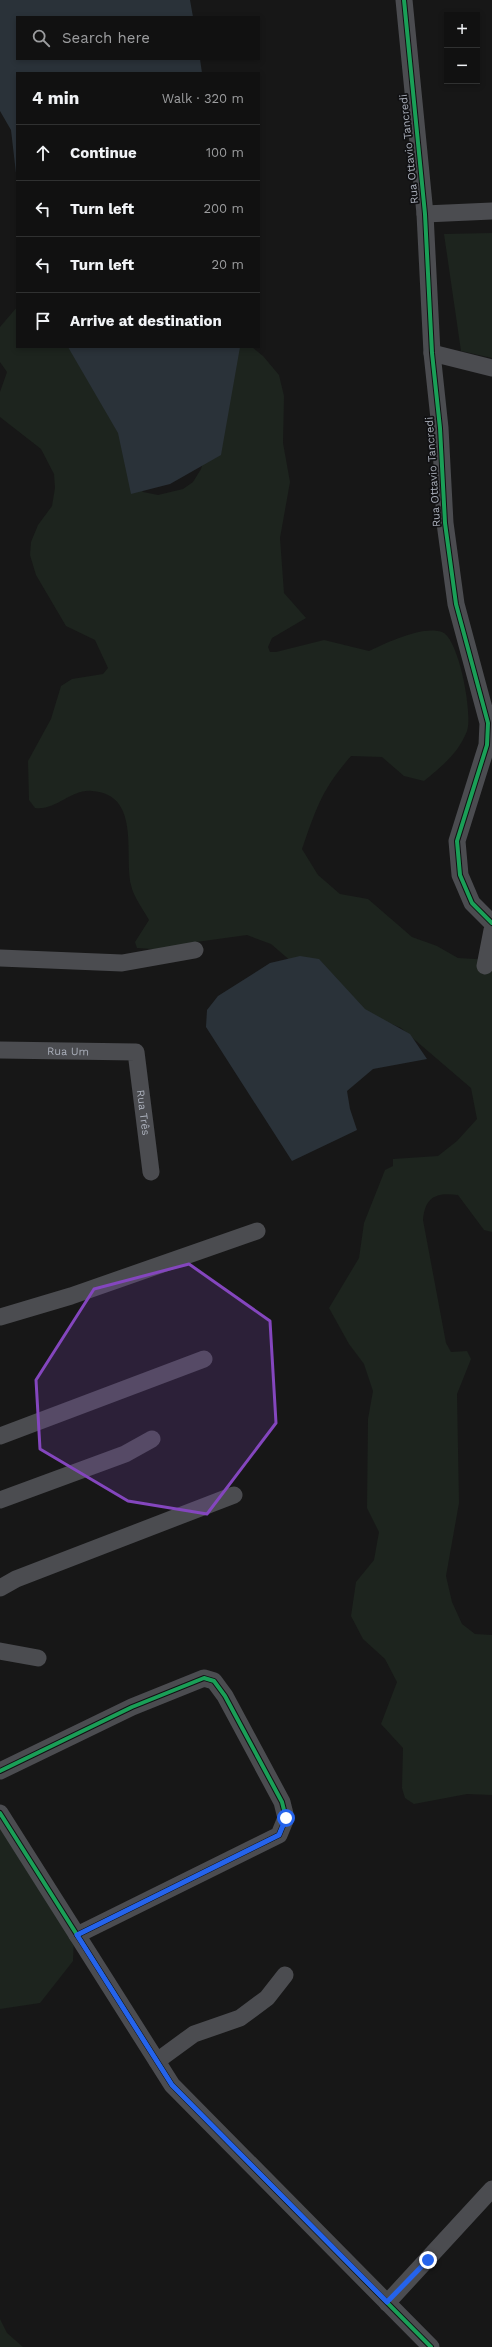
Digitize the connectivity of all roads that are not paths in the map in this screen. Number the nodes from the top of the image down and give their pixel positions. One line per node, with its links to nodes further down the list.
1 (404, 0): 3 (street, Rua Ottavio Tancredi)
2 (492, 211): 3 (street)
3 (425, 214): 4 (street, Rua Ottavio Tancredi)
4 (432, 353): 5 (street); 6 (street, Rua Ottavio Tancredi)
5 (492, 368)
6 (492, 923)
7 (492, 930): 10 (street)
8 (195, 950): 9 (street)
9 (0, 958)
10 (484, 966)
11 (0, 1050): 12 (street, Rua Um)
12 (136, 1052): 13 (street, Rua Três)
13 (151, 1172)
14 (257, 1231): 15 (street)
15 (0, 1318)
16 (204, 1359): 17 (street)
17 (0, 1436)
18 (152, 1440): 20 (street)
19 (234, 1495): 21 (street)
20 (0, 1500)
21 (0, 1588)
22 (0, 1651): 23 (street)
23 (38, 1658)
24 (0, 1771): 26 (street)
25 (0, 1813): 26 (street)
26 (77, 1935): 28 (street)
27 (285, 1975): 28 (street)
28 (157, 2061): 30 (street)
29 (492, 2190): 30 (street)
30 (387, 2302): 31 (street)
31 (431, 2347)

